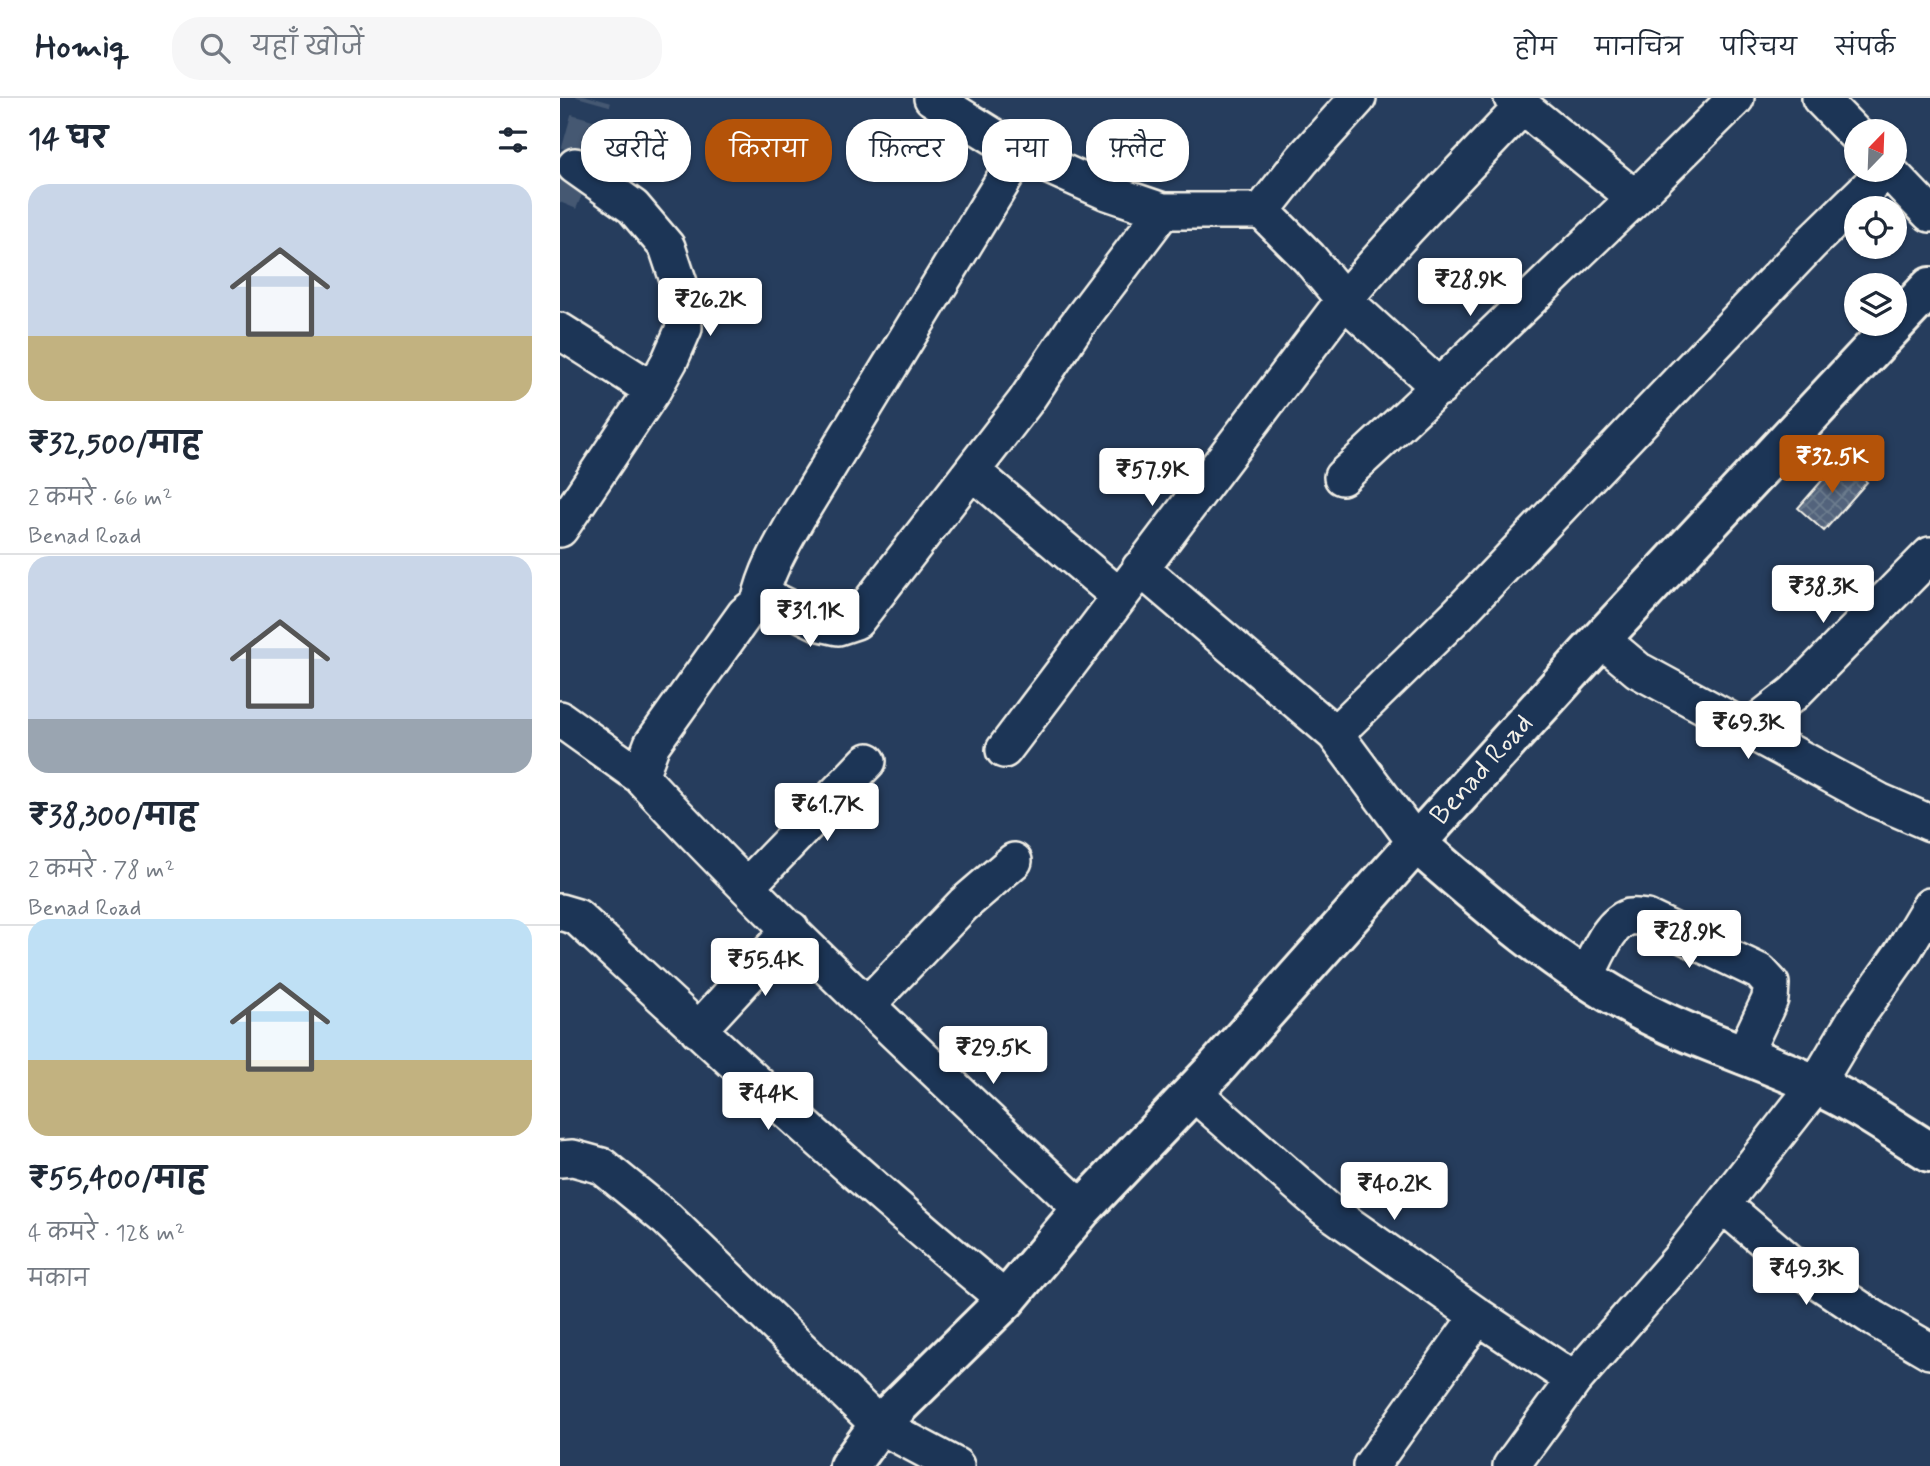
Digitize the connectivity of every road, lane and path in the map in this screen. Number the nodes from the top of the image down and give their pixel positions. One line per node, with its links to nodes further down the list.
1 (932, 98): 7 (street)
2 (1736, 98): 13 (street)
3 (1820, 98): 6 (street)
4 (1345, 101): 15 (street)
5 (1517, 102): 13 (street); 18 (street)
6 (1844, 123)
7 (982, 129)
8 (575, 166): 21 (street)
9 (1072, 176): 14 (street)
10 (1002, 182): 28 (street)
11 (1875, 182): 32 (street)
12 (1899, 182): 16 (street)
13 (1634, 198): 20 (street)
14 (1163, 211): 15 (street); 22 (street)
15 (1262, 211): 18 (street)
16 (1930, 214)
17 (1930, 287): 29 (main road, Benad Road)
18 (1344, 300): 20 (street); 26 (street)
19 (560, 331): 21 (street)
20 (1440, 388): 23 (street)
21 (653, 390): 24 (street)
22 (972, 471): 27 (street); 28 (street)
23 (1342, 477)
24 (560, 529)
25 (1930, 555): 31 (street)
26 (1140, 568): 27 (street); 32 (street)
27 (1119, 596): 33 (street)
28 (759, 603): 35 (street)
29 (1601, 639): 31 (street); 37 (main road, Benad Road)
30 (560, 719): 35 (street)
31 (1748, 729): 36 (street)
32 (1335, 734): 37 (street)
33 (1004, 750)
34 (868, 761): 39 (street)
35 (640, 776): 39 (street)
36 (1930, 822)
37 (1416, 843): 43 (main road, Benad Road); 48 (main road)
38 (1014, 861): 44 (street)
39 (747, 886): 42 (street)
40 (1930, 906): 47 (street)
41 (560, 912): 45 (street)
42 (791, 929): 44 (street); 45 (street)
43 (1586, 978): 46 (main road, Benad Road); 46 (street)
44 (867, 1005): 52 (street)
45 (698, 1030): 53 (street)
46 (1743, 1056): 47 (main road, Benad Road)
47 (1816, 1085): 49 (main road, Benad Road); 51 (street)
48 (1193, 1092): 52 (main road); 54 (street)
49 (1930, 1152)
50 (560, 1159): 57 (street)
51 (1723, 1205): 55 (street); 56 (street)
52 (1082, 1209): 53 (main road)
53 (1006, 1300): 57 (main road)
54 (1478, 1315): 56 (street); 60 (street)
55 (1930, 1351)
56 (1574, 1380): 61 (street)
57 (880, 1425): 58 (main road); 59 (street)
58 (849, 1466)
59 (956, 1466)
60 (1371, 1466)
61 (1511, 1466)

